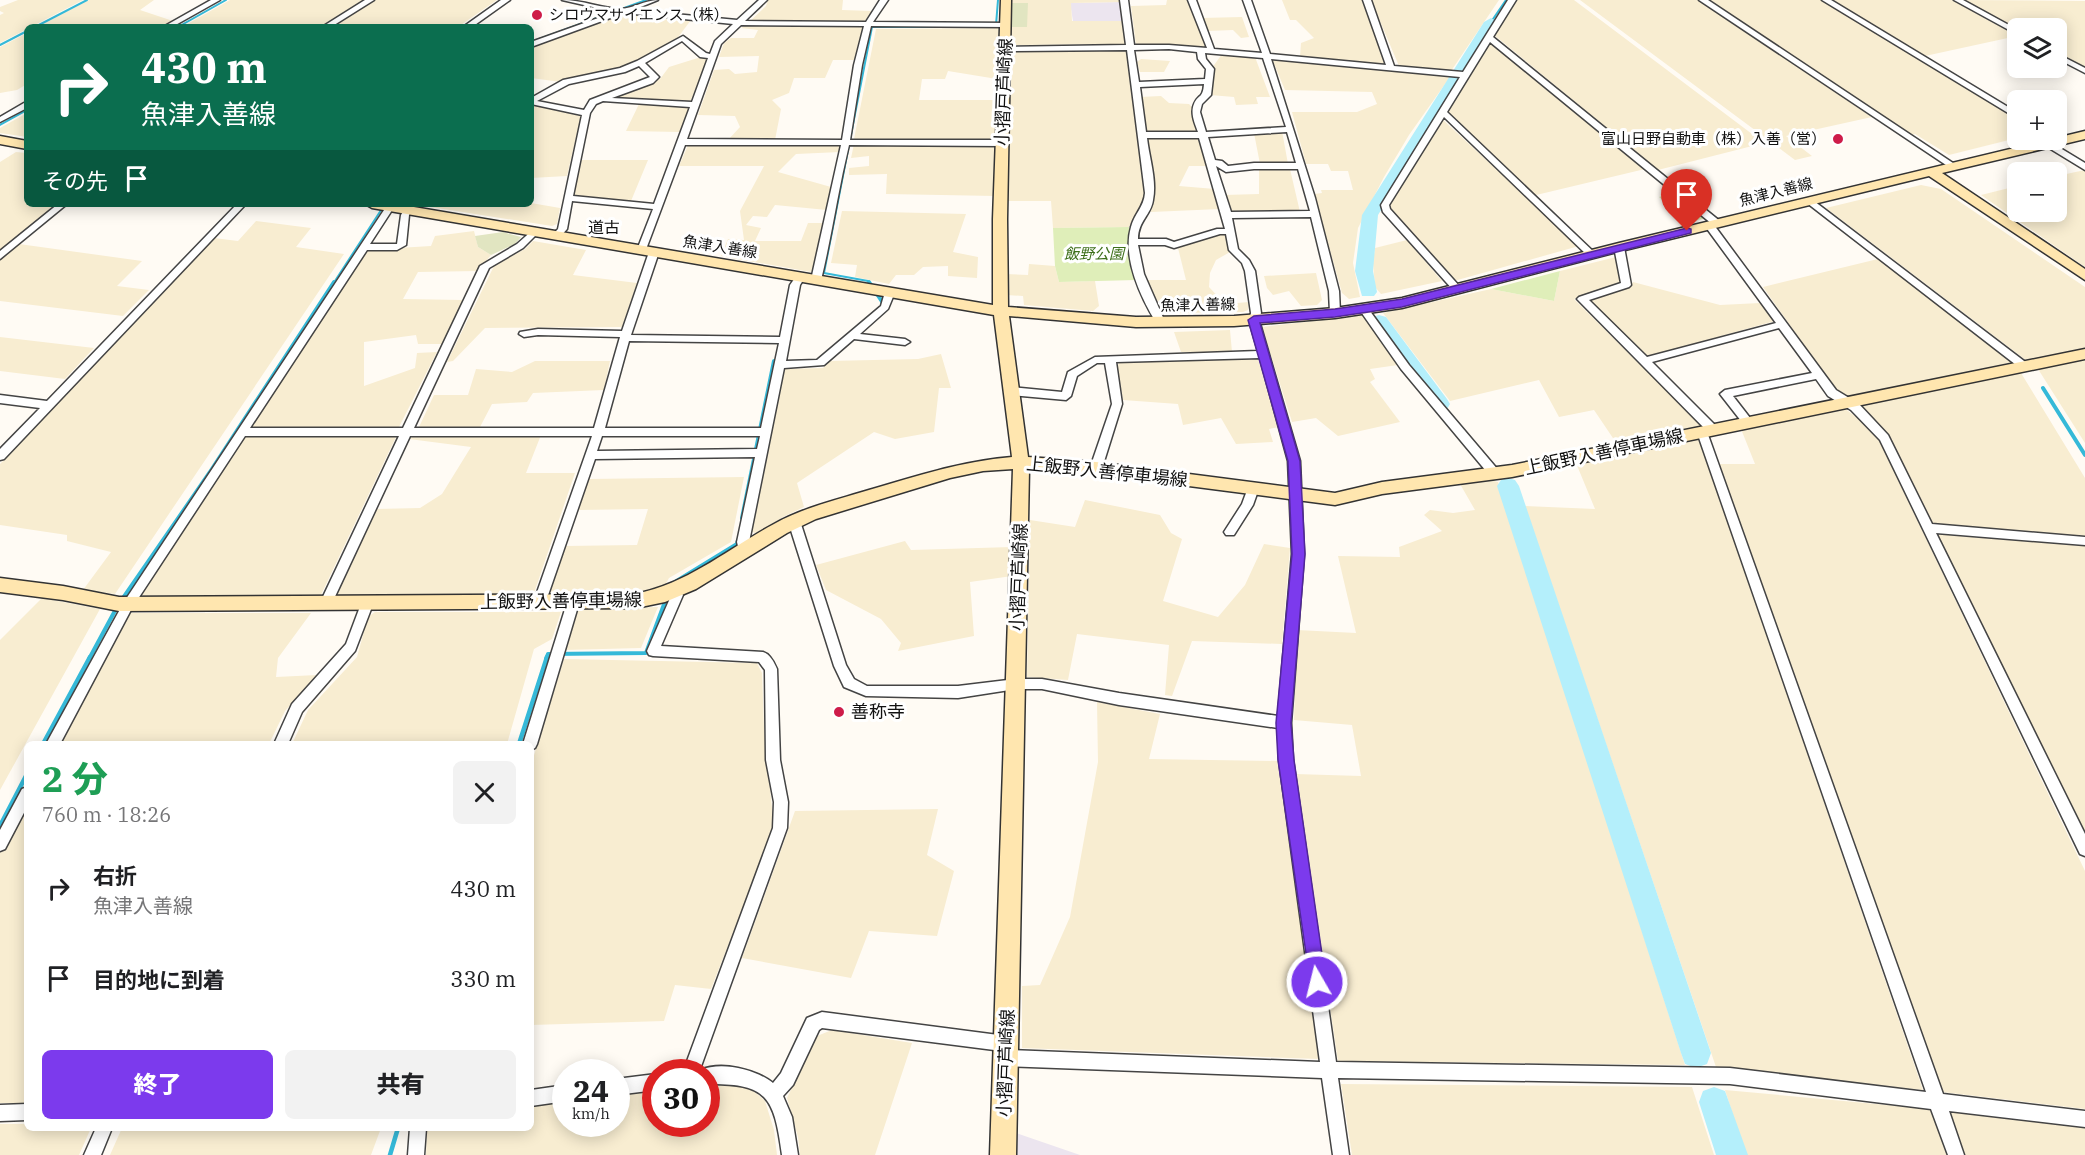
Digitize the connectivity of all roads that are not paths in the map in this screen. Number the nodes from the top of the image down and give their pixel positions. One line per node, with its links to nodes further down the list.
1 (216, 0): 20 (street)
2 (370, 0): 21 (street)
3 (506, 0): 22 (street)
4 (566, 0): 17 (street)
5 (654, 0): 17 (street)
6 (763, 0): 19 (street)
7 (884, 0): 23 (street)
8 (1006, 0): 24 (main road, 小摺戸芦崎線)
9 (1124, 0): 29 (street)
10 (1192, 0): 32 (street)
11 (1247, 0): 33 (street)
12 (1367, 0): 37 (street)
13 (1512, 0): 26 (street)
14 (1703, 0): 65 (street)
15 (1826, 0): 47 (street)
16 (1958, 0): 25 (street)
17 (621, 11): 18 (street); 28 (street)
18 (696, 18): 19 (street); 27 (street)
19 (741, 23): 23 (street); 34 (street)
20 (173, 24)
21 (331, 24)
22 (471, 24)
23 (868, 24): 24 (street); 58 (street)
24 (1006, 25): 30 (main road, 小摺戸芦崎線)
25 (2007, 27)
26 (1489, 36): 39 (street); 78 (street)
27 (683, 38): 34 (street); 36 (street)
28 (534, 44)
29 (1131, 47): 30 (street); 31 (street); 41 (street)
30 (1005, 49): 59 (main road, 小摺戸芦崎線)
31 (1200, 49): 32 (street); 40 (street)
32 (1211, 50): 33 (street)
33 (1264, 56): 37 (street); 51 (street)
34 (713, 57): 45 (street)
35 (2067, 61): 38 (street)
36 (640, 63): 42 (street); 43 (street)
37 (1391, 68): 39 (street)
38 (2085, 71)
39 (1465, 75): 48 (street)
40 (1209, 81): 41 (street); 53 (street)
41 (1136, 85): 52 (street)
42 (534, 99)
43 (599, 100): 45 (street); 49 (street)
44 (534, 102): 49 (street)
45 (695, 105): 57 (street)
46 (24, 107): 50 (street)
47 (2007, 110)
48 (1443, 112): 86 (street); 91 (street)
49 (586, 113): 68 (street)
50 (0, 120)
51 (1290, 129): 53 (street); 64 (street)
52 (1142, 135): 53 (street); 82 (street)
53 (1201, 135): 63 (street)
54 (2085, 135): 55 (main road, 魚津入善線)
55 (2067, 138)
56 (0, 141): 60 (main road)
57 (682, 142): 58 (street); 74 (street)
58 (846, 142): 59 (street); 90 (street)
59 (1002, 143): 94 (main road, 小摺戸芦崎線)
60 (24, 145)
61 (2019, 150): 65 (main road, 魚津入善線)
62 (2064, 150): 66 (street)
63 (1210, 163): 64 (street); 77 (street)
64 (1301, 166): 76 (street)
65 (1955, 167): 67 (main road, 魚津入善線)
66 (2085, 167)
67 (1931, 172): 69 (main road, 魚津入善線); 88 (main road)
68 (568, 198): 74 (street); 81 (street)
69 (1810, 201): 78 (main road, 魚津入善線); 109 (street)
70 (59, 207): 87 (street)
71 (239, 207): 114 (street)
72 (390, 207): 83 (street)
73 (395, 207): 75 (main road, 魚津入善線)
74 (658, 207): 85 (street)
75 (408, 210): 79 (main road, 魚津入善線); 83 (street)
76 (1315, 214): 77 (street); 95 (street)
77 (1227, 215): 80 (street)
78 (1714, 225): 84 (main road, 魚津入善線); 98 (street)
79 (535, 231): 81 (main road, 魚津入善線); 120 (street)
80 (1231, 232): 82 (street); 96 (street)
81 (557, 235): 85 (main road, 魚津入善線)
82 (1134, 242): 97 (street)
83 (362, 247): 118 (street)
84 (1619, 247): 86 (main road, 魚津入善線); 107 (street)
85 (648, 251): 89 (main road, 魚津入善線); 100 (street)
86 (1591, 254): 91 (main road, 魚津入善線)
87 (0, 255)
88 (2085, 276)
89 (800, 277): 90 (main road, 魚津入善線); 102 (street)
90 (816, 280): 92 (main road, 魚津入善線)
91 (1457, 289): 93 (main road, 魚津入善線)
92 (890, 292): 94 (main road, 魚津入善線); 101 (street)
93 (1364, 309): 95 (main road, 魚津入善線); 126 (street)
94 (1001, 311): 97 (main road, 魚津入善線); 111 (main road, 小摺戸芦崎線)
95 (1335, 313): 96 (main road, 魚津入善線)
96 (1254, 320): 97 (main road, 魚津入善線); 104 (street)
97 (1160, 322)
98 (1783, 324): 107 (street); 110 (street)
99 (524, 334): 100 (street)
100 (625, 336): 102 (street); 116 (street)
101 (852, 336): 103 (street); 108 (street)
102 (786, 340): 108 (street)
103 (905, 342)
104 (1264, 354): 106 (street); 128 (street)
105 (2085, 354): 109 (main road, 上飯野入善停車場線)
106 (1110, 359): 111 (street); 125 (street)
107 (1645, 361): 117 (street)
108 (781, 365): 119 (street)
109 (2024, 366): 113 (main road, 上飯野入善停車場線)
110 (1819, 375): 113 (street); 115 (street)
111 (1011, 391): 124 (main road, 小摺戸芦崎線)
112 (0, 399): 114 (street)
113 (1845, 402): 115 (main road, 上飯野入善停車場線); 130 (street)
114 (49, 405): 123 (street)
115 (1749, 423): 117 (main road, 上飯野入善停車場線)
116 (599, 430): 119 (street); 120 (street); 122 (street)
117 (1707, 431): 126 (main road, 上飯野入善停車場線); 156 (street)
118 (241, 432): 120 (street); 139 (street)
119 (765, 432): 121 (street)
120 (405, 433): 137 (street)
121 (760, 453): 122 (street); 133 (street)
122 (590, 455): 136 (street)
123 (0, 456)
124 (1021, 462): 125 (main road, 上飯野入善停車場線); 129 (main road, 上飯野入善停車場線); 141 (main road, 小摺戸芦崎線)
125 (1096, 468): 127 (main road, 上飯野入善停車場線)
126 (1495, 474): 128 (main road, 上飯野入善停車場線)
127 (1253, 488): 128 (main road, 上飯野入善停車場線); 131 (street)
128 (1296, 495): 142 (street)
129 (794, 521): 133 (main road, 上飯野入善停車場線); 141 (street)
130 (1929, 528): 132 (street); 148 (street)
131 (1230, 532)
132 (2085, 541)
133 (744, 552): 135 (main road, 上飯野入善停車場線)
134 (0, 585): 139 (main road, 上飯野入善停車場線)
135 (675, 591): 138 (main road, 上飯野入善停車場線); 150 (street)
136 (540, 601): 138 (main road, 上飯野入善停車場線); 140 (main road, 上飯野入善停車場線)
137 (326, 603): 139 (main road, 上飯野入善停車場線); 140 (main road, 上飯野入善停車場線)
138 (573, 603): 145 (street)
139 (128, 604): 143 (street)
140 (367, 604): 144 (street)
141 (1016, 684): 142 (street); 149 (main road, 小摺戸芦崎線)
142 (1284, 723): 151 (street)
143 (55, 741)
144 (282, 741)
145 (531, 741)
146 (24, 799): 147 (street)
147 (0, 844)
148 (2085, 849)
149 (1006, 1051): 151 (street); 153 (street); 165 (main road, 小摺戸芦崎線)
150 (696, 1059)
151 (1330, 1070): 156 (street); 166 (street)
152 (720, 1075): 153 (street)
153 (775, 1093): 164 (street)
154 (552, 1095): 155 (street)
155 (534, 1098)
156 (1937, 1101): 159 (street); 167 (street)
157 (0, 1113): 158 (street)
158 (24, 1113)
159 (2085, 1119)
160 (103, 1131): 162 (street)
161 (418, 1131): 163 (street)
162 (92, 1155)
163 (416, 1155)
164 (790, 1155)
165 (1003, 1155)
166 (1341, 1155)
167 (1956, 1155)

